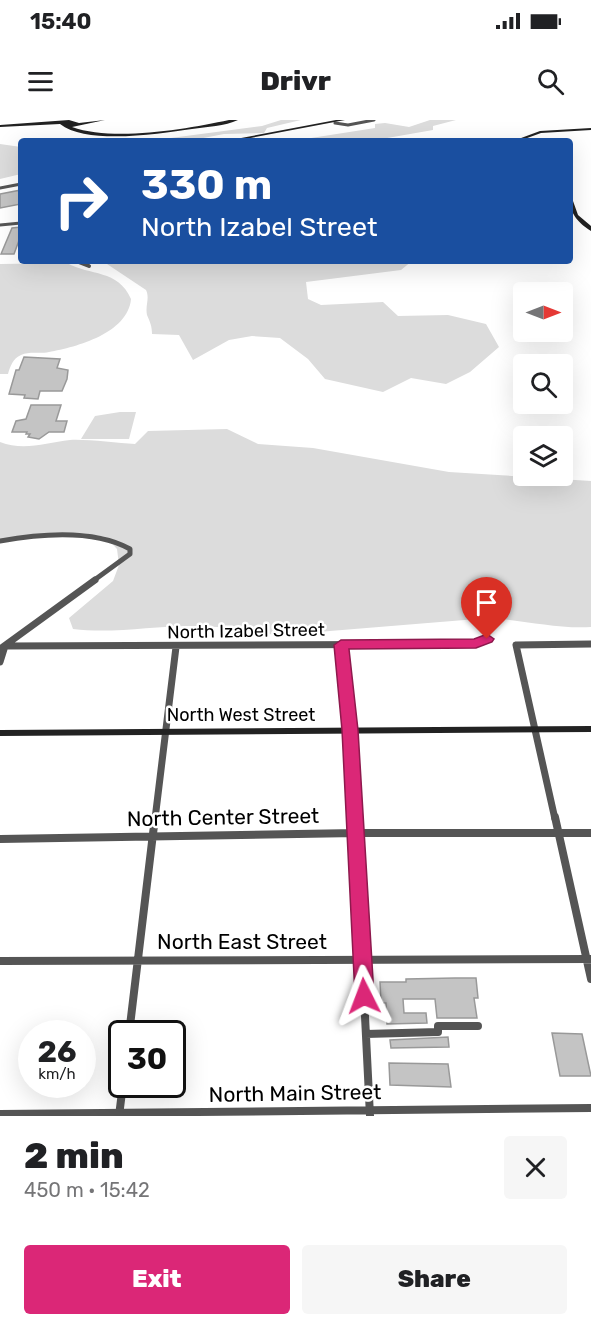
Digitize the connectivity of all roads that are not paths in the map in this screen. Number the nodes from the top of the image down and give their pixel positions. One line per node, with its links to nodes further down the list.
1 (103, 120): 5 (street)
2 (236, 120): 7 (street)
3 (352, 120): 6 (street)
4 (374, 120): 6 (street)
5 (92, 122): 7 (street)
6 (339, 122): 10 (street); 11 (street)
7 (71, 124): 8 (street)
8 (0, 126)
9 (591, 130): 12 (street); 13 (street)
10 (246, 138)
11 (258, 138)
12 (523, 138)
13 (530, 138)
14 (18, 185): 15 (street)
15 (0, 188)
16 (573, 208): 20 (street)
17 (573, 219): 20 (street)
18 (18, 223): 19 (street)
19 (0, 225)
20 (591, 231)
21 (84, 264): 22 (street)
22 (90, 266)
23 (0, 541): 27 (street)
24 (487, 639): 26 (street, North Izabel Street)
25 (591, 644): 32 (street)
26 (341, 645): 28 (street, North Izabel Street); 31 (street)
27 (2, 647): 28 (street, North Izabel Street); 29 (street)
28 (176, 647): 33 (street)
29 (0, 662)
30 (591, 729): 32 (street, North West Street)
31 (350, 730): 32 (street, North West Street); 33 (street, North West Street); 36 (street)
32 (535, 730): 37 (street)
33 (166, 732): 34 (street, North West Street); 38 (street)
34 (0, 733)
35 (591, 832): 37 (street, North Center Street)
36 (356, 833): 37 (street, North Center Street); 38 (street, North Center Street); 41 (street)
37 (557, 833): 42 (street)
38 (154, 835): 39 (street, North Center Street); 40 (street)
39 (0, 838)
40 (138, 959): 41 (street, North East Street); 43 (street, North East Street); 45 (street)
41 (363, 959): 42 (street, North East Street); 47 (street)
42 (589, 959): 44 (street)
43 (0, 961)
44 (591, 979)
45 (131, 1020)
46 (478, 1026): 47 (street)
47 (366, 1034): 50 (street)
48 (122, 1098): 52 (street)
49 (591, 1108): 50 (street, North Main Street)
50 (370, 1113): 52 (street, North Main Street)
51 (0, 1114): 52 (street, North Main Street)
52 (120, 1114)

